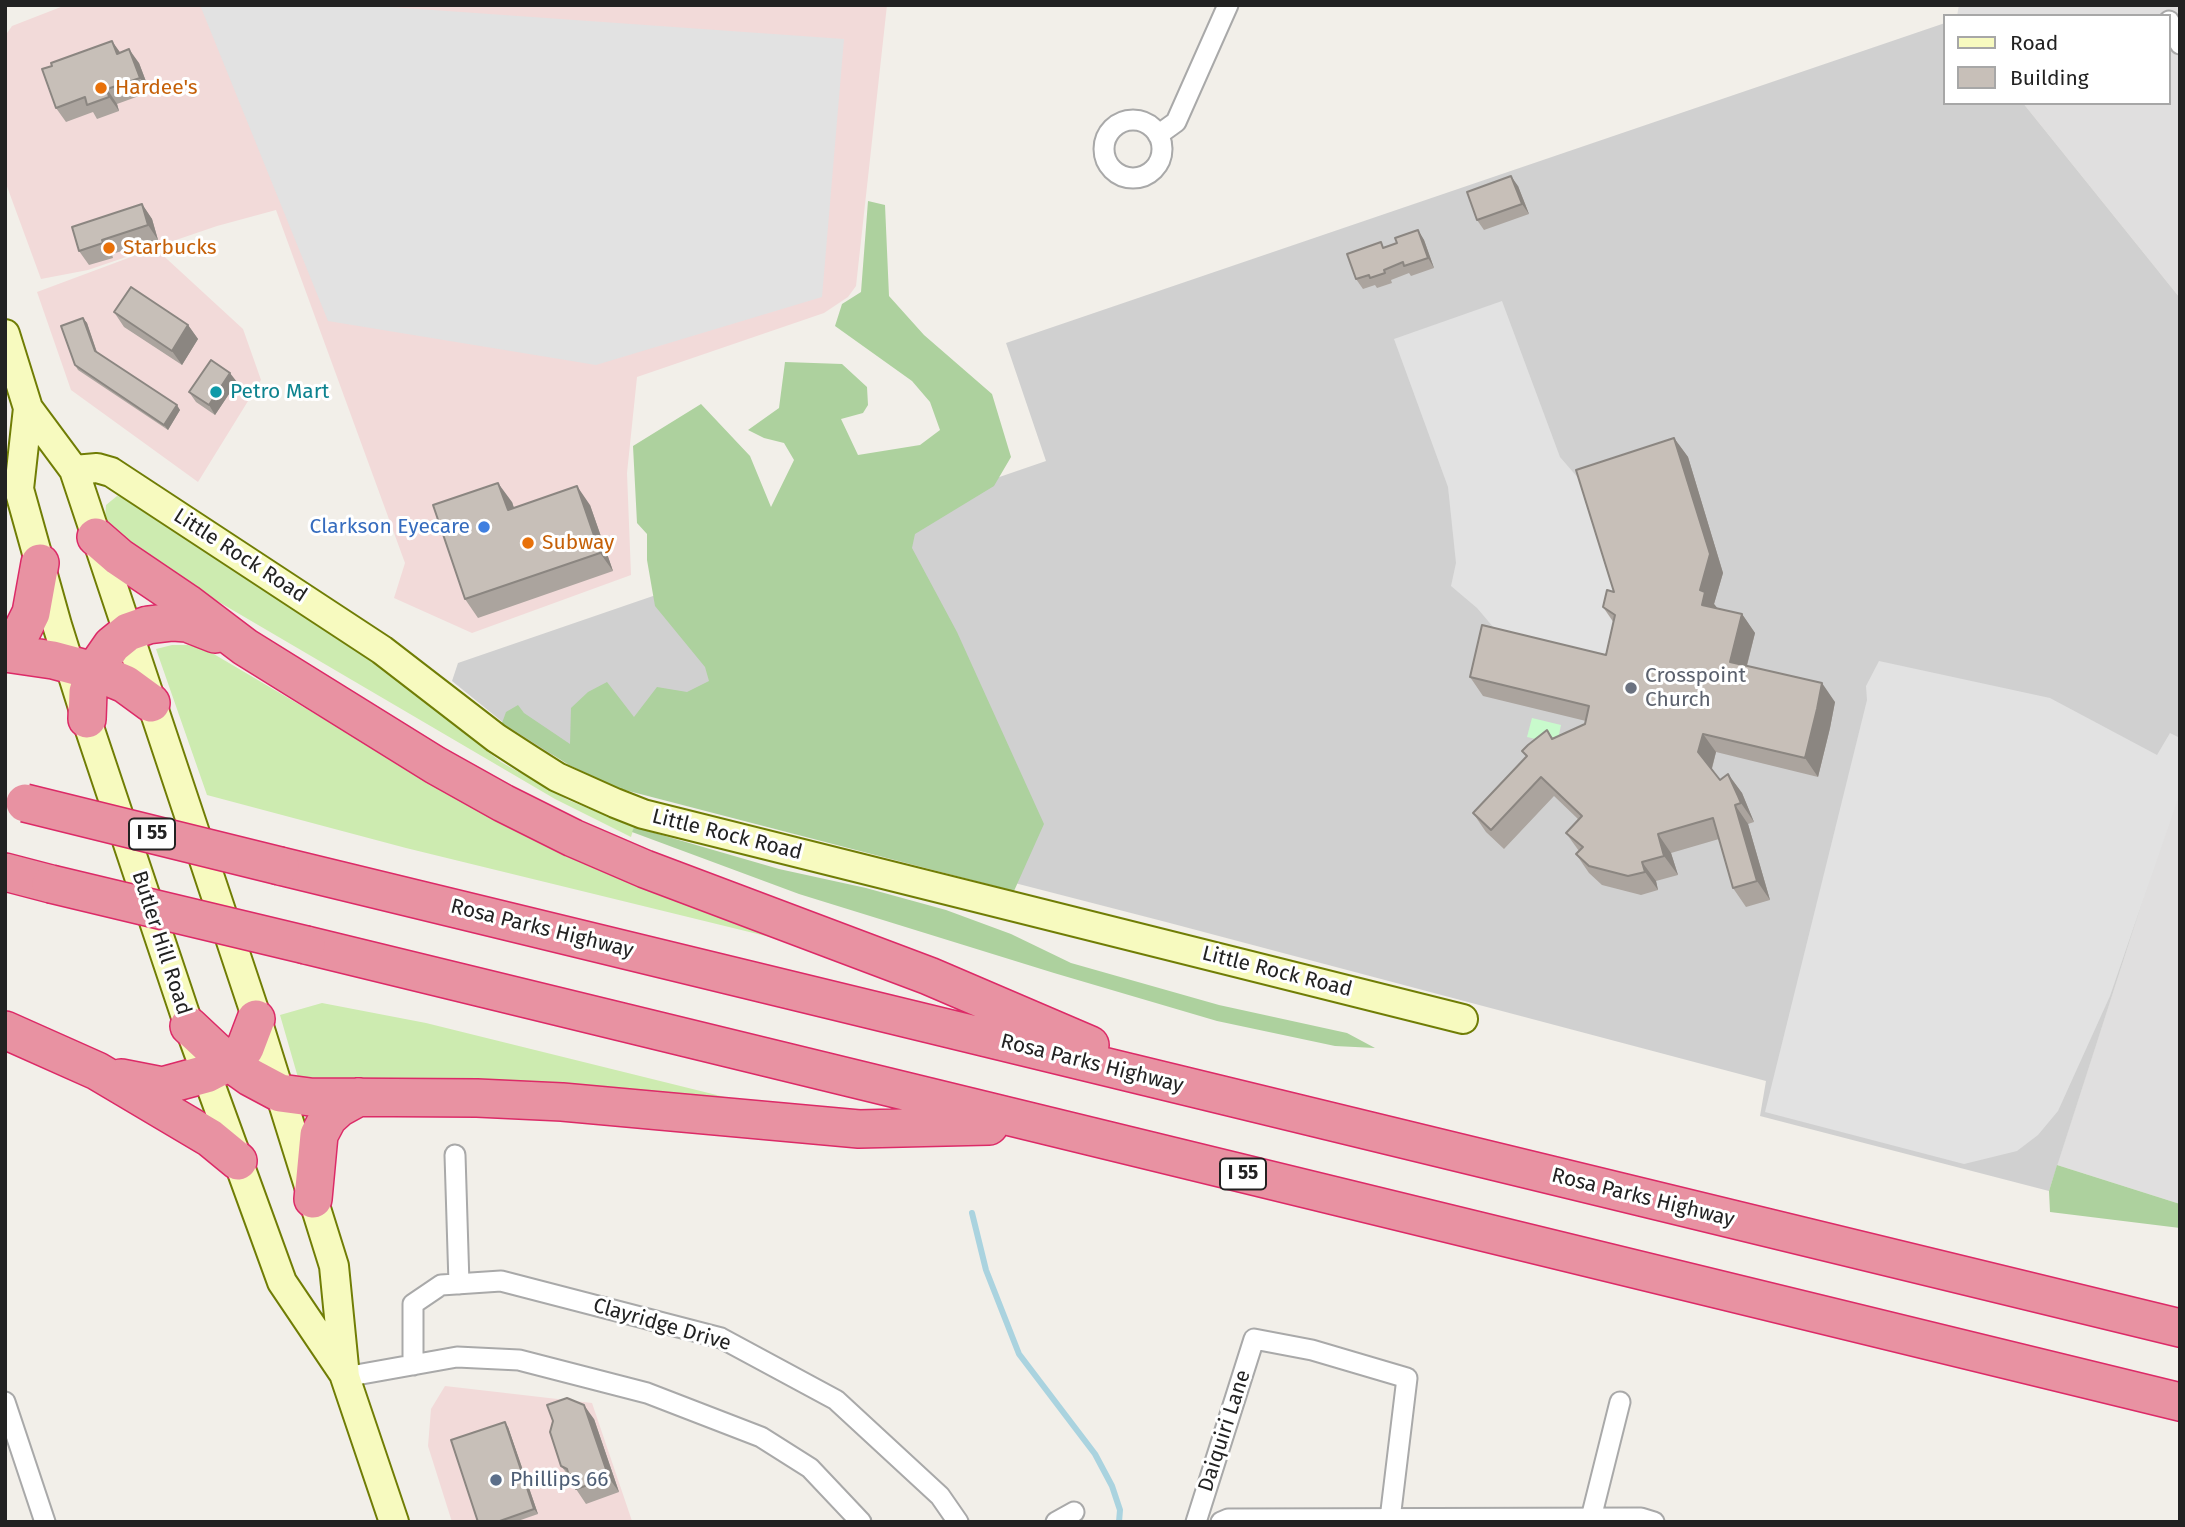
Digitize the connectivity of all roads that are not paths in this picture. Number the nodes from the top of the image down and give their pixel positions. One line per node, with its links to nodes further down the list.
1 (1228, 5): 4 (street)
2 (2171, 25): 3 (street)
3 (2180, 44)
4 (1158, 135)
5 (5, 334): 6 (street)
6 (28, 408): 7 (street); 9 (street)
7 (74, 470): 8 (street); 20 (street, Little Rock Road)
8 (96, 537): 10 (street); 12 (highway)
9 (40, 564): 11 (highway); 14 (street)
10 (128, 632): 12 (highway); 14 (highway); 15 (street)
11 (5, 644)
12 (245, 647): 25 (highway)
13 (5, 653): 14 (highway)
14 (81, 667): 15 (highway); 16 (highway)
15 (151, 703): 19 (street)
16 (87, 719): 21 (street, Butler Hill Road)
17 (15, 801): 25 (highway, Rosa Parks Highway / I 55, bridge)
18 (5, 872): 28 (highway, I 55, bridge)
19 (256, 1018): 23 (highway); 26 (street)
20 (1463, 1019)
21 (189, 1026): 23 (highway)
22 (5, 1030): 24 (highway)
23 (218, 1068): 24 (highway); 26 (highway); 30 (street)
24 (97, 1071): 30 (highway)
25 (1188, 1087): 33 (highway, Rosa Parks Highway / I 55)
26 (280, 1093): 27 (highway); 31 (street)
27 (359, 1097): 28 (highway); 31 (highway)
28 (1036, 1124): 38 (highway, I 55)
29 (455, 1155): 32 (street)
30 (238, 1161): 35 (street)
31 (313, 1199): 35 (street)
32 (459, 1284): 34 (street, Clayridge Drive); 46 (street, Clayridge Drive)
33 (2180, 1328)
34 (413, 1365): 35 (street); 45 (street)
35 (345, 1377): 44 (street)
36 (5, 1402): 43 (street)
37 (1620, 1402): 40 (street)
38 (2180, 1402)
39 (1073, 1512): 47 (street)
40 (1591, 1518): 42 (street); 50 (street)
41 (1390, 1519): 42 (street); 48 (street, Daiquiri Lane); 49 (street)
42 (1558, 1520)
43 (45, 1522)
44 (394, 1522)
45 (861, 1522)
46 (958, 1522)
47 (1056, 1522)
48 (1196, 1522)
49 (1221, 1522)
50 (1654, 1522)

